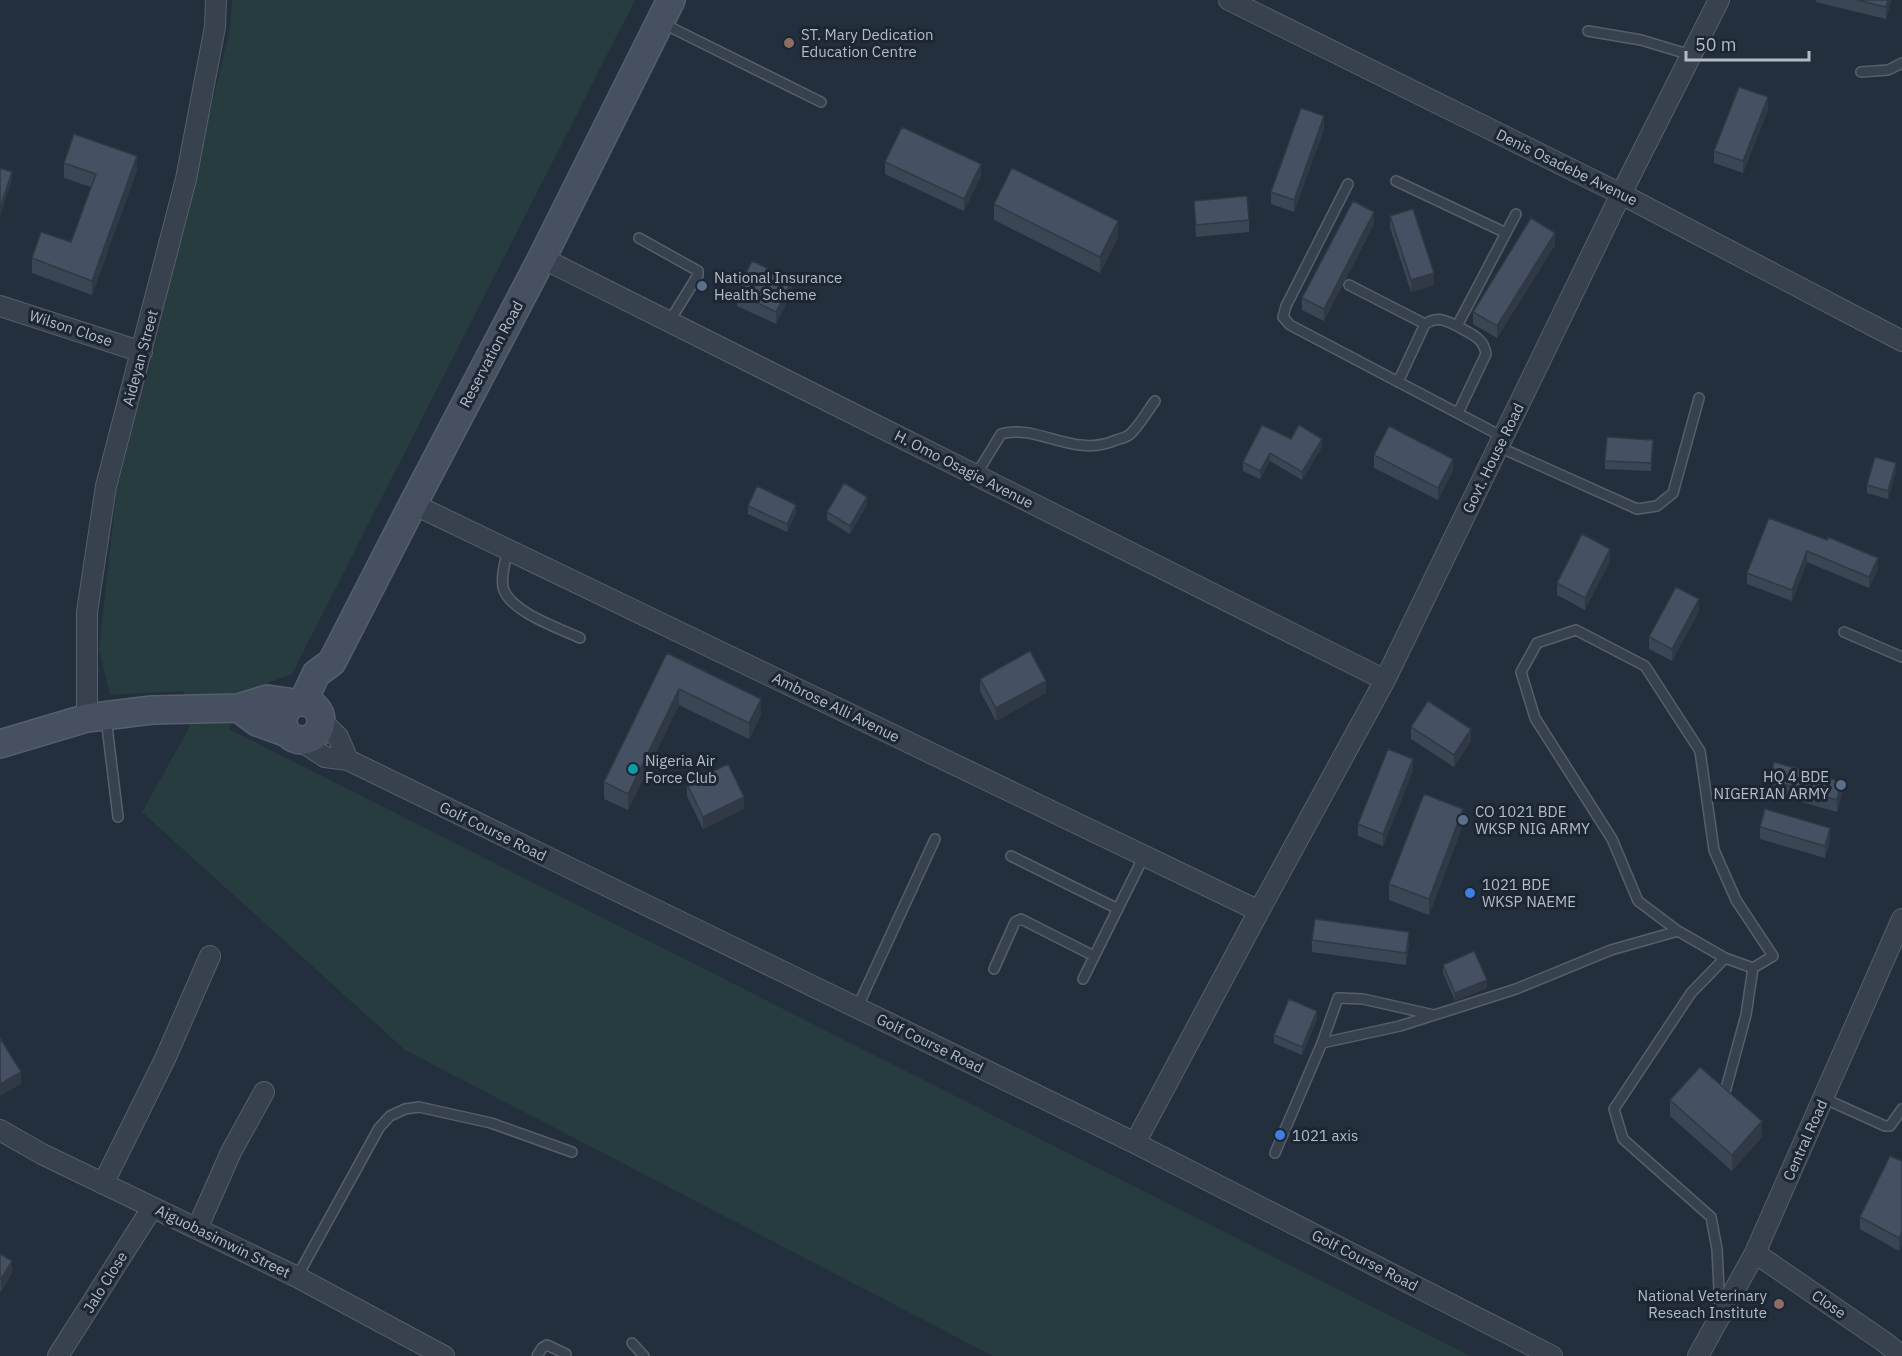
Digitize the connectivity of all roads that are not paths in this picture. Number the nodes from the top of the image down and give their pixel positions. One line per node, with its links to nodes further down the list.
1 (216, 0): 23 (street, Aideyan Street)
2 (1719, 0): 6 (street, Govt. House Road)
3 (1237, 2): 12 (street, Denis Osadebe Avenue)
4 (666, 11): 9 (lane); 16 (street, Reservation Road)
5 (1588, 31): 6 (lane)
6 (1691, 55): 12 (street, Govt. House Road)
7 (1902, 63): 8 (lane)
8 (1861, 72)
9 (821, 102)
10 (1396, 181): 14 (lane)
11 (1348, 184): 24 (lane)
12 (1622, 194): 22 (street, Denis Osadebe Avenue); 28 (street, Govt. House Road)
13 (1516, 214): 14 (lane)
14 (1506, 233): 21 (lane)
15 (639, 238): 19 (lane)
16 (542, 258): 19 (street, H. Omo Osagie Avenue); 30 (street, Reservation Road)
17 (1349, 285): 20 (lane)
18 (0, 306): 23 (street, Wilson Close)
19 (669, 322): 29 (street, H. Omo Osagie Avenue)
20 (1425, 324): 21 (lane); 24 (lane)
21 (1457, 326): 27 (lane)
22 (1902, 341)
23 (141, 352): 38 (street, Aideyan Street)
24 (1398, 382): 27 (lane)
25 (1699, 398): 28 (lane)
26 (1155, 401): 29 (lane)
27 (1458, 413): 28 (lane)
28 (1501, 442): 35 (street, Govt. House Road)
29 (976, 475): 35 (street, H. Omo Osagie Avenue)
30 (413, 504): 31 (street, Ambrose Alli Avenue); 37 (street, Reservation Road)
31 (508, 550): 33 (lane); 45 (street, Ambrose Alli Avenue)
32 (1844, 633): 34 (lane)
33 (580, 638)
34 (1902, 657)
35 (1385, 680): 47 (street, Govt. House Road)
36 (238, 708): 37 (street); 38 (street); 39 (street)
37 (310, 710): 39 (street, Reservation Road); 41 (street)
38 (97, 717): 40 (street); 42 (lane)
39 (293, 736): 41 (street, Golf Course Road)
40 (0, 744)
41 (348, 760): 56 (street, Golf Course Road)
42 (118, 817)
43 (935, 839): 56 (lane)
44 (1011, 856): 46 (lane)
45 (1144, 856): 46 (lane); 47 (street, Ambrose Alli Avenue)
46 (1118, 909): 51 (lane)
47 (1259, 911): 64 (street, Govt. House Road)
48 (1902, 919): 61 (street, Central Road)
49 (1678, 931): 52 (lane); 53 (lane); 57 (lane)
50 (210, 956): 67 (street)
51 (1094, 956): 54 (lane); 55 (lane)
52 (1725, 957): 53 (lane); 72 (lane)
53 (1754, 968): 60 (lane)
54 (994, 969)
55 (1083, 979)
56 (857, 1008): 64 (street, Golf Course Road)
57 (1434, 1015): 58 (lane); 58 (lane)
58 (1322, 1043): 66 (lane)
59 (264, 1092): 69 (street)
60 (1724, 1096)
61 (1823, 1098): 62 (lane); 70 (street, Central Road)
62 (1902, 1108)
63 (0, 1130): 67 (street, Aiguobasimwin Street)
64 (1135, 1143): 79 (street, Golf Course Road)
65 (572, 1152): 71 (lane)
66 (1275, 1153)
67 (103, 1184): 68 (street, Aiguobasimwin Street)
68 (152, 1208): 69 (street, Aiguobasimwin Street); 75 (street, Jalo Close)
69 (197, 1229): 71 (street, Aiguobasimwin Street)
70 (1755, 1253): 72 (street, Central Road); 81 (street, Close)
71 (297, 1277): 76 (street, Aiguobasimwin Street)
72 (1720, 1315): 80 (street, Central Road)
73 (632, 1343): 78 (lane)
74 (566, 1354): 77 (lane)
75 (58, 1356)
76 (444, 1356)
77 (537, 1356)
78 (644, 1356)
79 (1552, 1356)
80 (1698, 1356)
81 (1902, 1356)

